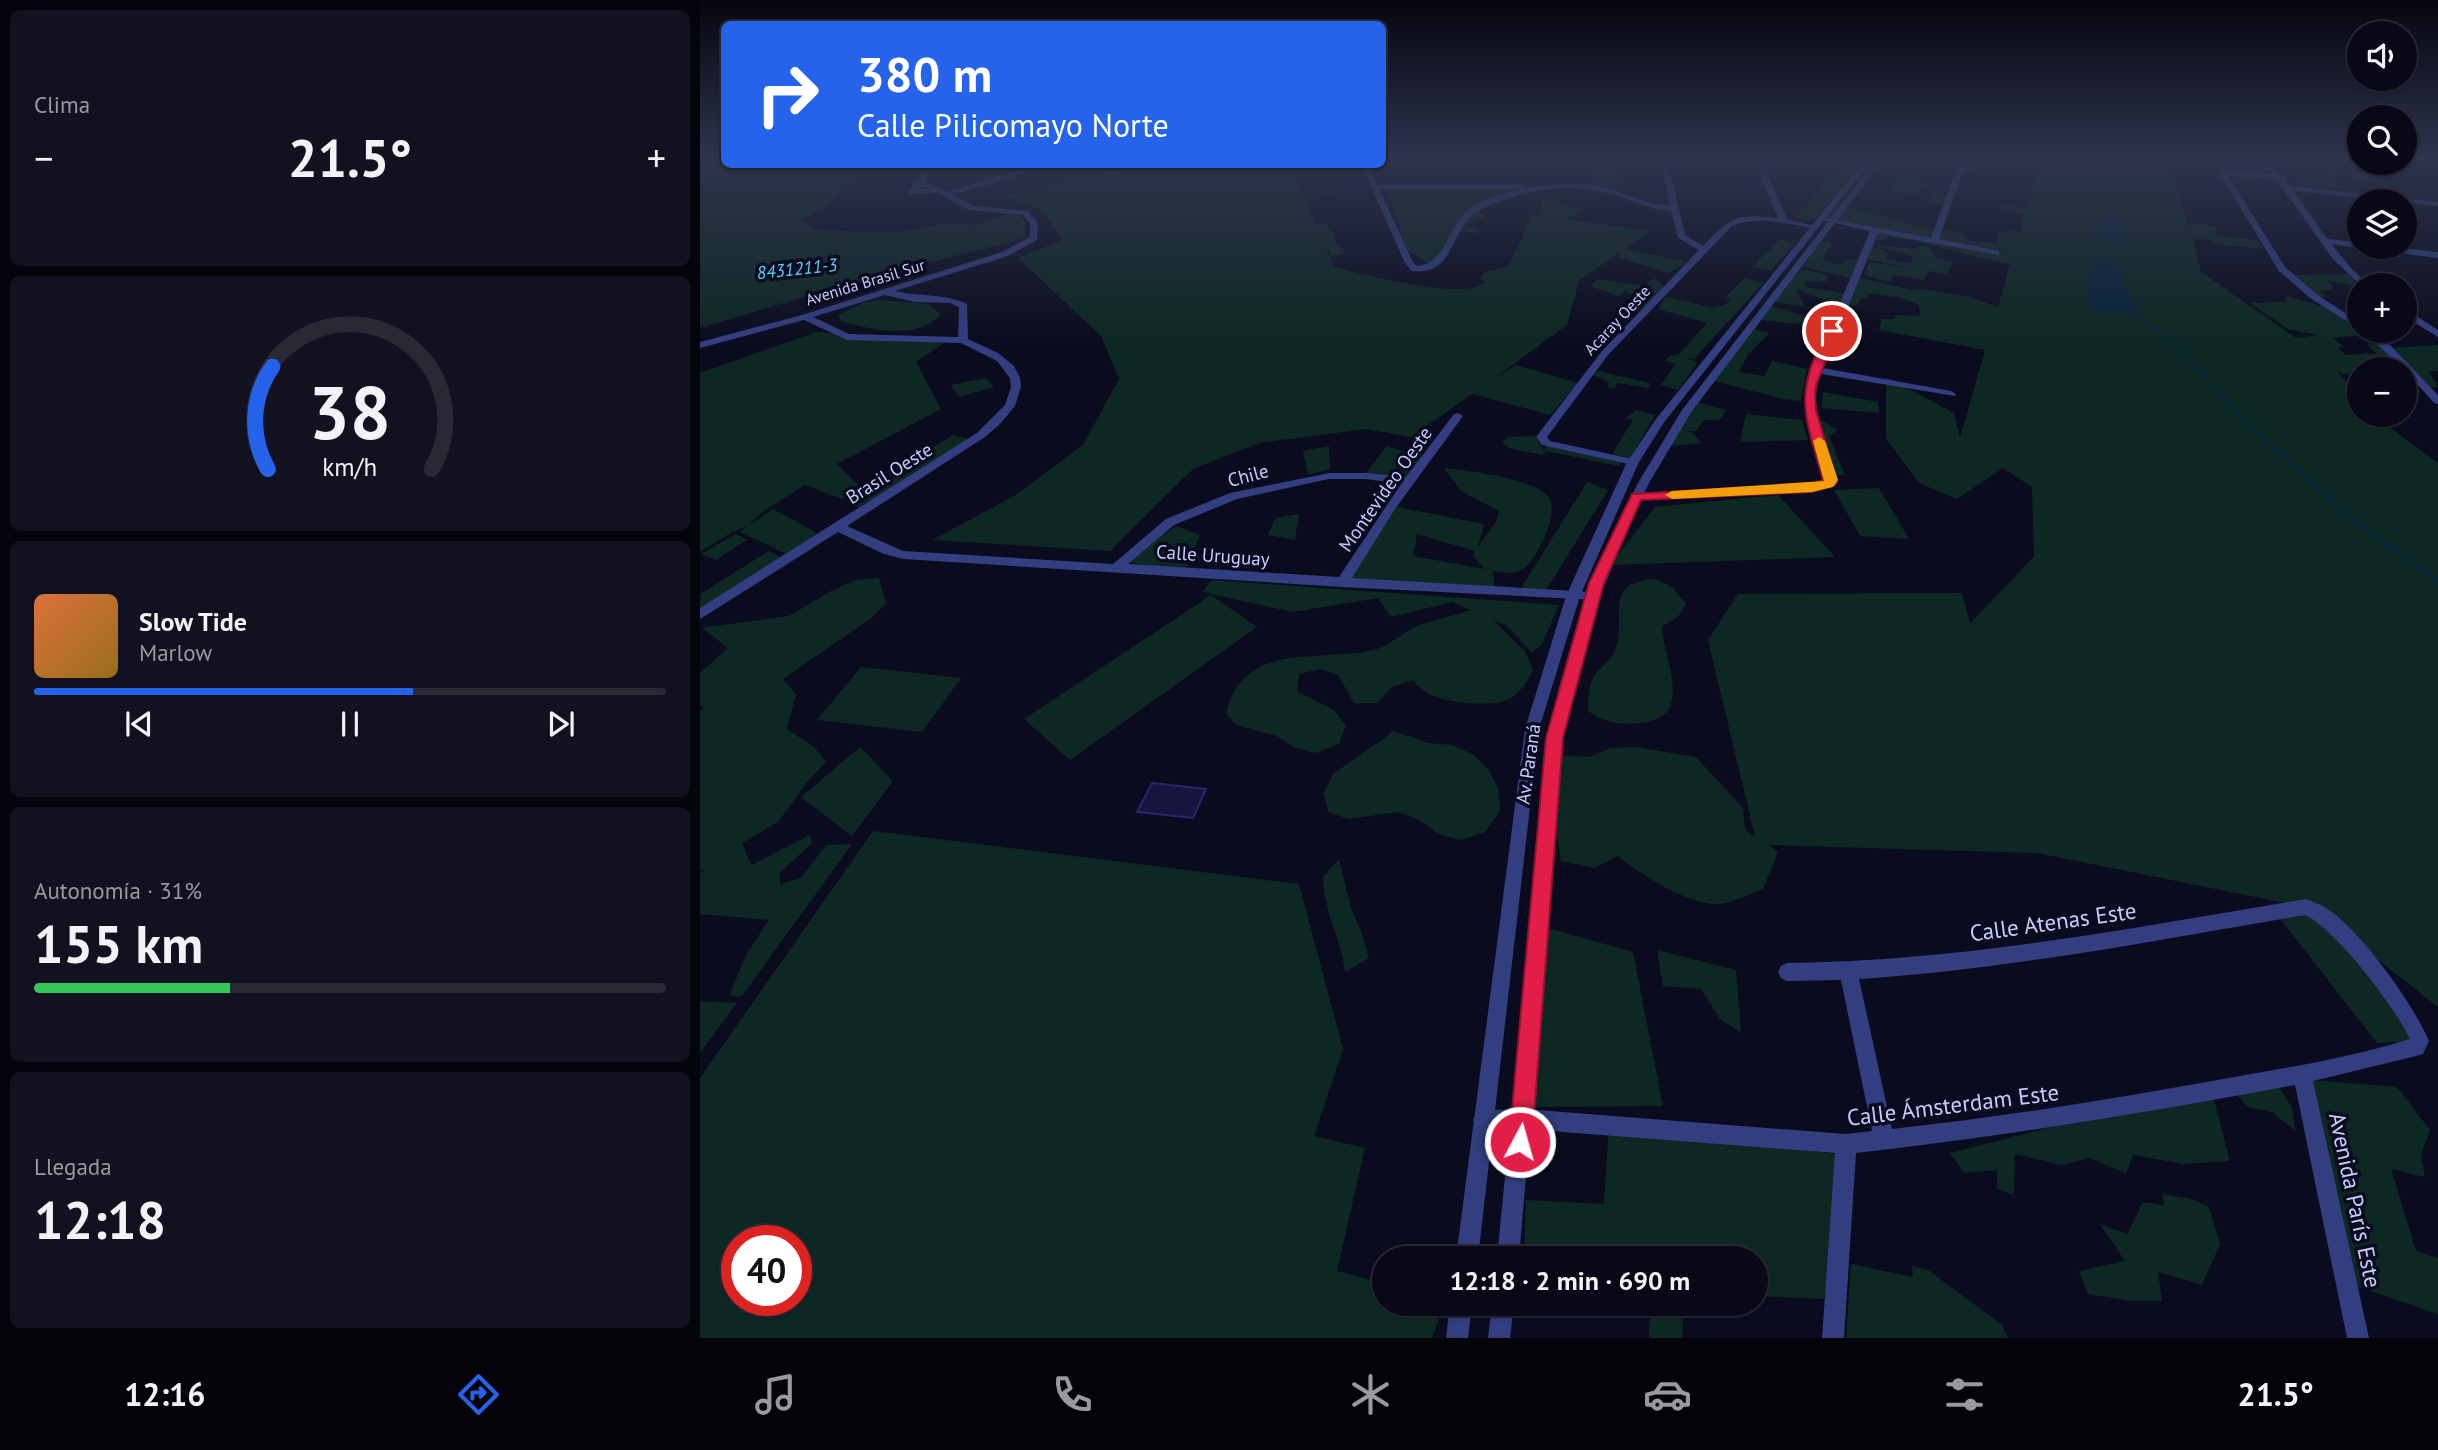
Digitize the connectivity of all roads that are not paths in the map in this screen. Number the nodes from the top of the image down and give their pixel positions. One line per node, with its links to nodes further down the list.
1 (1031, 219): 21 (street, Avenida Brasil Sur)
2 (1390, 219): 3 (street)
3 (1464, 219)
4 (1677, 219): 16 (street)
5 (1825, 219): 11 (street, Av. Paraná)
6 (1825, 219): 11 (street, Av. Paraná)
7 (1942, 219): 13 (street)
8 (2252, 219): 23 (street)
9 (2311, 219): 14 (street)
10 (1783, 220): 11 (street, Acaray Oeste); 16 (street, Acaray Oeste)
11 (1823, 222): 12 (street, Acaray Oeste); 30 (street, Av. Paraná)
12 (1875, 230): 13 (street, Acaray Oeste); 29 (street)
13 (1934, 241): 18 (street, Acaray Oeste)
14 (2325, 241): 15 (street); 20 (street)
15 (2347, 244)
16 (1704, 250): 34 (street, Acaray Oeste)
17 (2417, 252): 19 (street)
18 (1996, 253)
19 (2438, 255)
20 (2352, 273)
21 (886, 292): 22 (street, Avenida Brasil Sur); 26 (street)
22 (805, 317): 26 (street, Brasil Oeste); 28 (street, Avenida Brasil Sur)
23 (2347, 318)
24 (2417, 320): 25 (street)
25 (2438, 334)
26 (963, 340): 37 (street, Brasil Oeste)
27 (2382, 343): 32 (street)
28 (700, 345)
29 (1817, 370): 31 (street); 36 (street)
30 (1698, 384): 34 (street, Av. Paraná); 36 (street, Av. Paraná)
31 (1951, 394)
32 (2438, 401)
33 (1458, 416): 35 (street, Montevideo Oeste)
34 (1633, 462): 40 (street, Av. Paraná)
35 (1409, 481): 38 (street, Chile); 39 (street, Montevideo Oeste)
36 (1636, 496): 41 (street, Av. Paraná)
37 (836, 526): 38 (street, Calle Uruguay); 42 (street, Brasil Oeste)
38 (1116, 568): 39 (street, Calle Uruguay)
39 (1342, 583): 40 (street, Calle Uruguay)
40 (1573, 596): 41 (street, Calle Uruguay); 48 (street, Av. Paraná)
41 (1593, 597): 47 (street, Av. Paraná)
42 (700, 614)
43 (1787, 972): 44 (street, Calle Atenas Este)
44 (1849, 973): 45 (street, Calle Atenas Este); 49 (street)
45 (2420, 1041): 46 (street, Calle Ámsterdam Este)
46 (2302, 1074): 49 (street, Calle Ámsterdam Este); 58 (street, Avenida París Este)
47 (1523, 1119): 48 (street, Calle Ámsterdam Este); 50 (street, Calle Ámsterdam Este); 52 (street, Av. Paraná)
48 (1483, 1120): 51 (street, Av. Paraná)
49 (1884, 1140): 50 (street, Calle Ámsterdam Este)
50 (1846, 1144): 57 (street)
51 (1468, 1246)
52 (1509, 1246)
53 (1460, 1316): 55 (street)
54 (1502, 1316): 56 (street)
55 (1457, 1338)
56 (1499, 1338)
57 (1833, 1338)
58 (2358, 1338)

